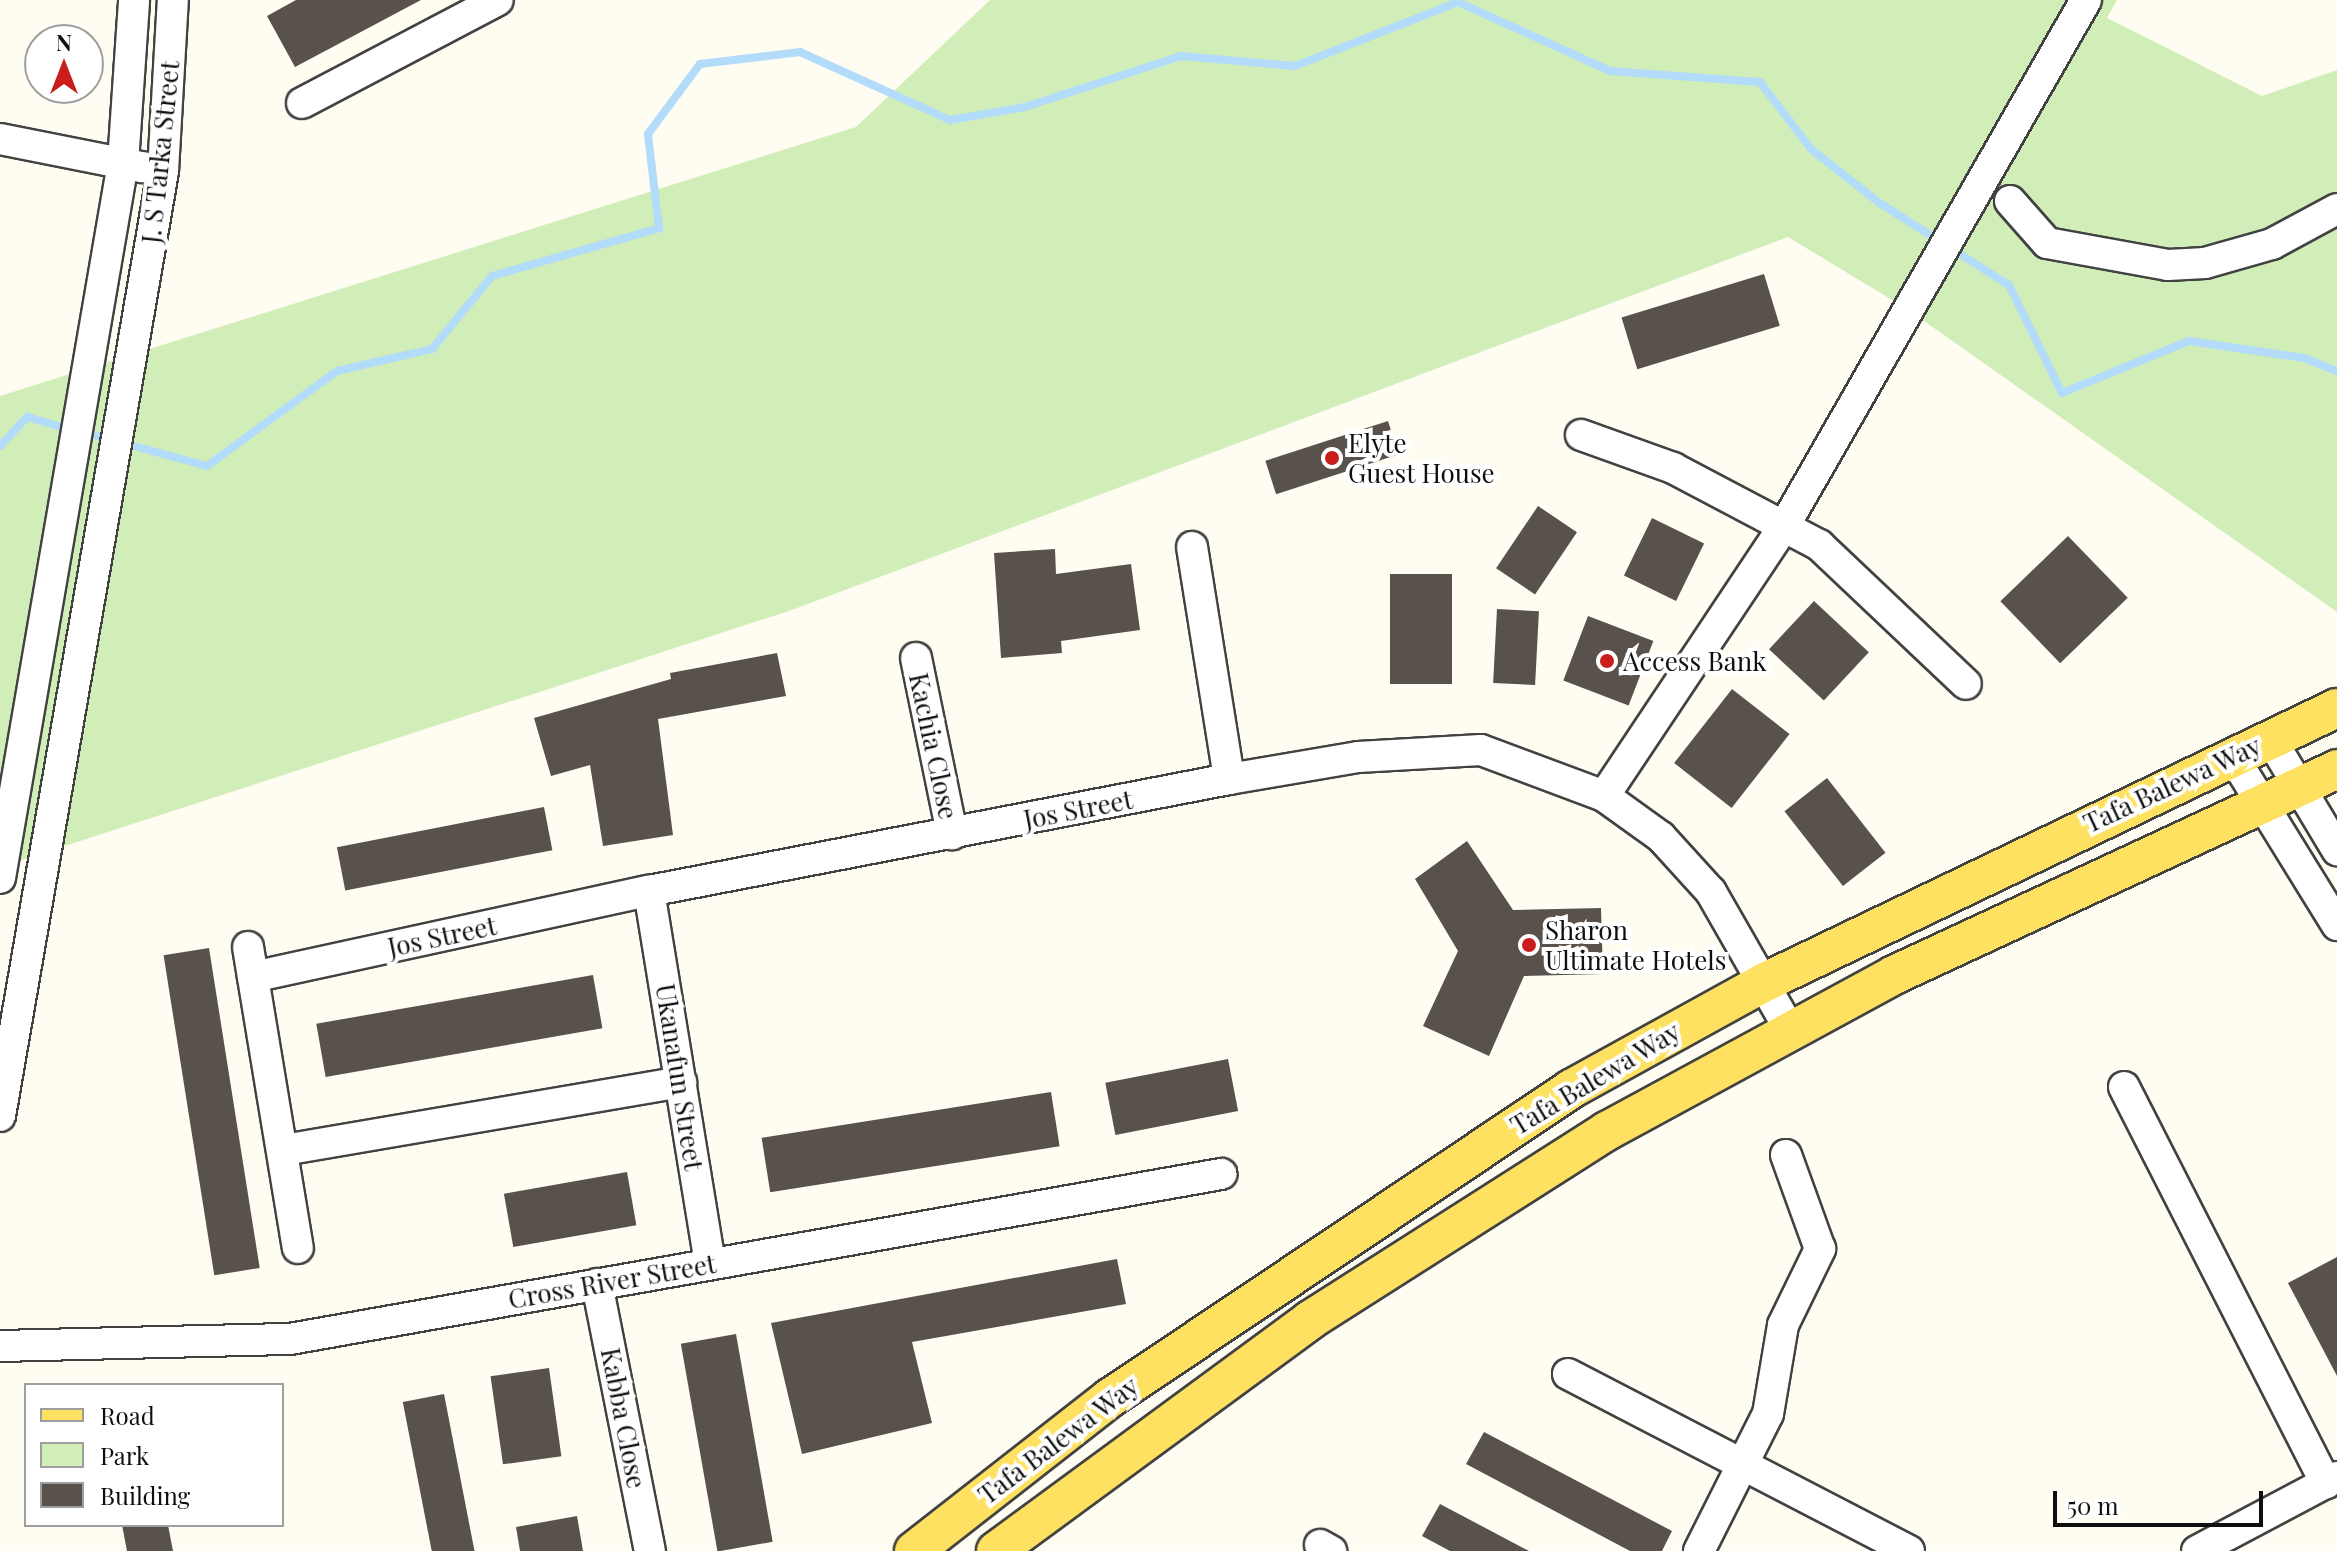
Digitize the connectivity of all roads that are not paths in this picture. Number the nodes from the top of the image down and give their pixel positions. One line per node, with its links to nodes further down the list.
1 (134, 0): 7 (street, J. S Tarka Street)
2 (173, 0): 8 (street, J. S Tarka Street)
3 (498, 0): 5 (street)
4 (2086, 0): 12 (street)
5 (302, 103)
6 (0, 139): 7 (street)
7 (123, 163): 8 (street); 26 (street, J. S Tarka Street)
8 (163, 171): 35 (street, J. S Tarka Street)
9 (2010, 201): 10 (street)
10 (2337, 209)
11 (1581, 435): 12 (street)
12 (1786, 523): 15 (street); 22 (street)
13 (1192, 547): 20 (street)
14 (916, 658): 24 (street, Kachia Close)
15 (1966, 684)
16 (2337, 708): 17 (main road, Tafa Balewa Way)
17 (2270, 738): 18 (main road, Tafa Balewa Way); 21 (street)
18 (2232, 755): 23 (street); 31 (main road, Tafa Balewa Way)
19 (2337, 769): 21 (main road, Tafa Balewa Way)
20 (1229, 779): 22 (street, Jos Street); 24 (street, Jos Street)
21 (2297, 786): 23 (main road, Tafa Balewa Way); 25 (street)
22 (1604, 796): 31 (street, Jos Street)
23 (2259, 803): 28 (street); 32 (main road, Tafa Balewa Way)
24 (952, 834): 27 (street, Jos Street)
25 (2337, 850)
26 (0, 878)
27 (649, 891): 30 (street, Jos Street); 33 (street, Ukanafun Street)
28 (2337, 925)
29 (248, 947): 30 (street)
30 (253, 977): 36 (street)
31 (1765, 982): 32 (street, Jos Street); 48 (main road, Tafa Balewa Way)
32 (1789, 1028): 49 (main road, Tafa Balewa Way)
33 (681, 1082): 36 (street); 40 (street, Ukanafun Street)
34 (2124, 1087): 45 (street)
35 (0, 1116)
36 (284, 1150): 39 (street)
37 (1786, 1155): 44 (street)
38 (1221, 1174): 40 (street, Cross River Street)
39 (298, 1248)
40 (710, 1263): 41 (street, Cross River Street)
41 (597, 1284): 42 (street, Cross River Street); 47 (street, Kabba Close)
42 (0, 1346)
43 (1568, 1374): 44 (street)
44 (1743, 1465): 50 (street); 51 (street)
45 (2331, 1480): 46 (street)
46 (2241, 1540): 52 (street)
47 (650, 1551)
48 (914, 1551)
49 (996, 1551)
50 (1699, 1551)
51 (1909, 1551)
52 (2197, 1551)

